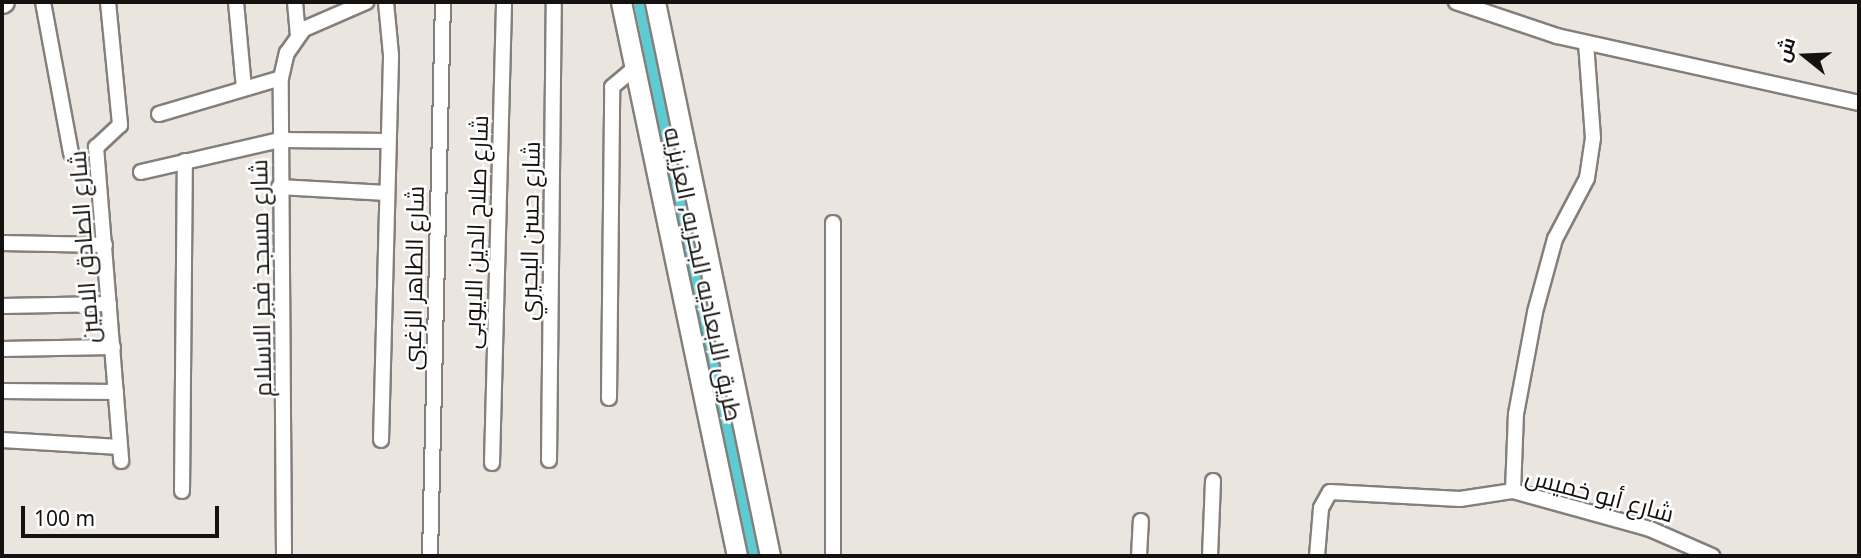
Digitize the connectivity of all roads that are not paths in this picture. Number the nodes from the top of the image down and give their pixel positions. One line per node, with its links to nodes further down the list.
1 (43, 2): 22 (street)
2 (108, 2): 29 (street, شارع الصادق الامين)
3 (236, 2): 17 (street)
4 (295, 2): 13 (street, شارع مسجد فجر الاسلام)
5 (366, 2): 13 (street)
6 (386, 2): 21 (street)
7 (443, 2): 46 (street, شارع الطاهر الزغبى)
8 (504, 2): 40 (street, شارع صلاح الدين الايوبى)
9 (554, 2): 39 (street, شارع حسن البحيري)
10 (621, 2): 15 (street, طريق الابعاديه البحريه, العزيزيه)
11 (654, 2): 48 (street, طريق الابعاديه البحريه, العزيزيه)
12 (1455, 2): 14 (street)
13 (298, 34): 16 (street, شارع مسجد فجر الاسلام)
14 (1586, 43): 18 (street); 43 (street)
15 (636, 67): 36 (street); 47 (street, طريق الابعاديه البحريه, العزيزيه)
16 (281, 78): 17 (street); 20 (street, شارع مسجد فجر الاسلام)
17 (244, 89): 19 (street)
18 (1859, 103)
19 (159, 114)
20 (280, 140): 21 (street); 23 (street); 25 (street, شارع مسجد فجر الاسلام)
21 (388, 141): 26 (street)
22 (71, 153)
23 (185, 161): 24 (street); 42 (street)
24 (141, 172)
25 (279, 187): 26 (street); 45 (street, شارع مسجد فجر الاسلام)
26 (387, 193): 38 (street)
27 (833, 223): 49 (street)
28 (2, 243): 29 (street)
29 (105, 245): 30 (street, شارع الصادق الامين)
30 (109, 304): 31 (street); 32 (street, شارع الصادق الامين)
31 (2, 306)
32 (113, 347): 33 (street); 35 (street, شارع الصادق الامين)
33 (2, 349)
34 (2, 391): 35 (street)
35 (116, 392): 37 (street, شارع الصادق الامين)
36 (609, 398)
37 (2, 440)
38 (381, 440)
39 (549, 460)
40 (492, 463)
41 (1213, 481): 51 (street)
42 (182, 491)
43 (1513, 491): 52 (street, شارع أبو خميس); 53 (street, شارع أبو خميس)
44 (1141, 521): 50 (street)
45 (284, 556)
46 (430, 556)
47 (737, 556)
48 (769, 556)
49 (834, 556)
50 (1139, 556)
51 (1210, 556)
52 (1317, 556)
53 (1712, 556)

